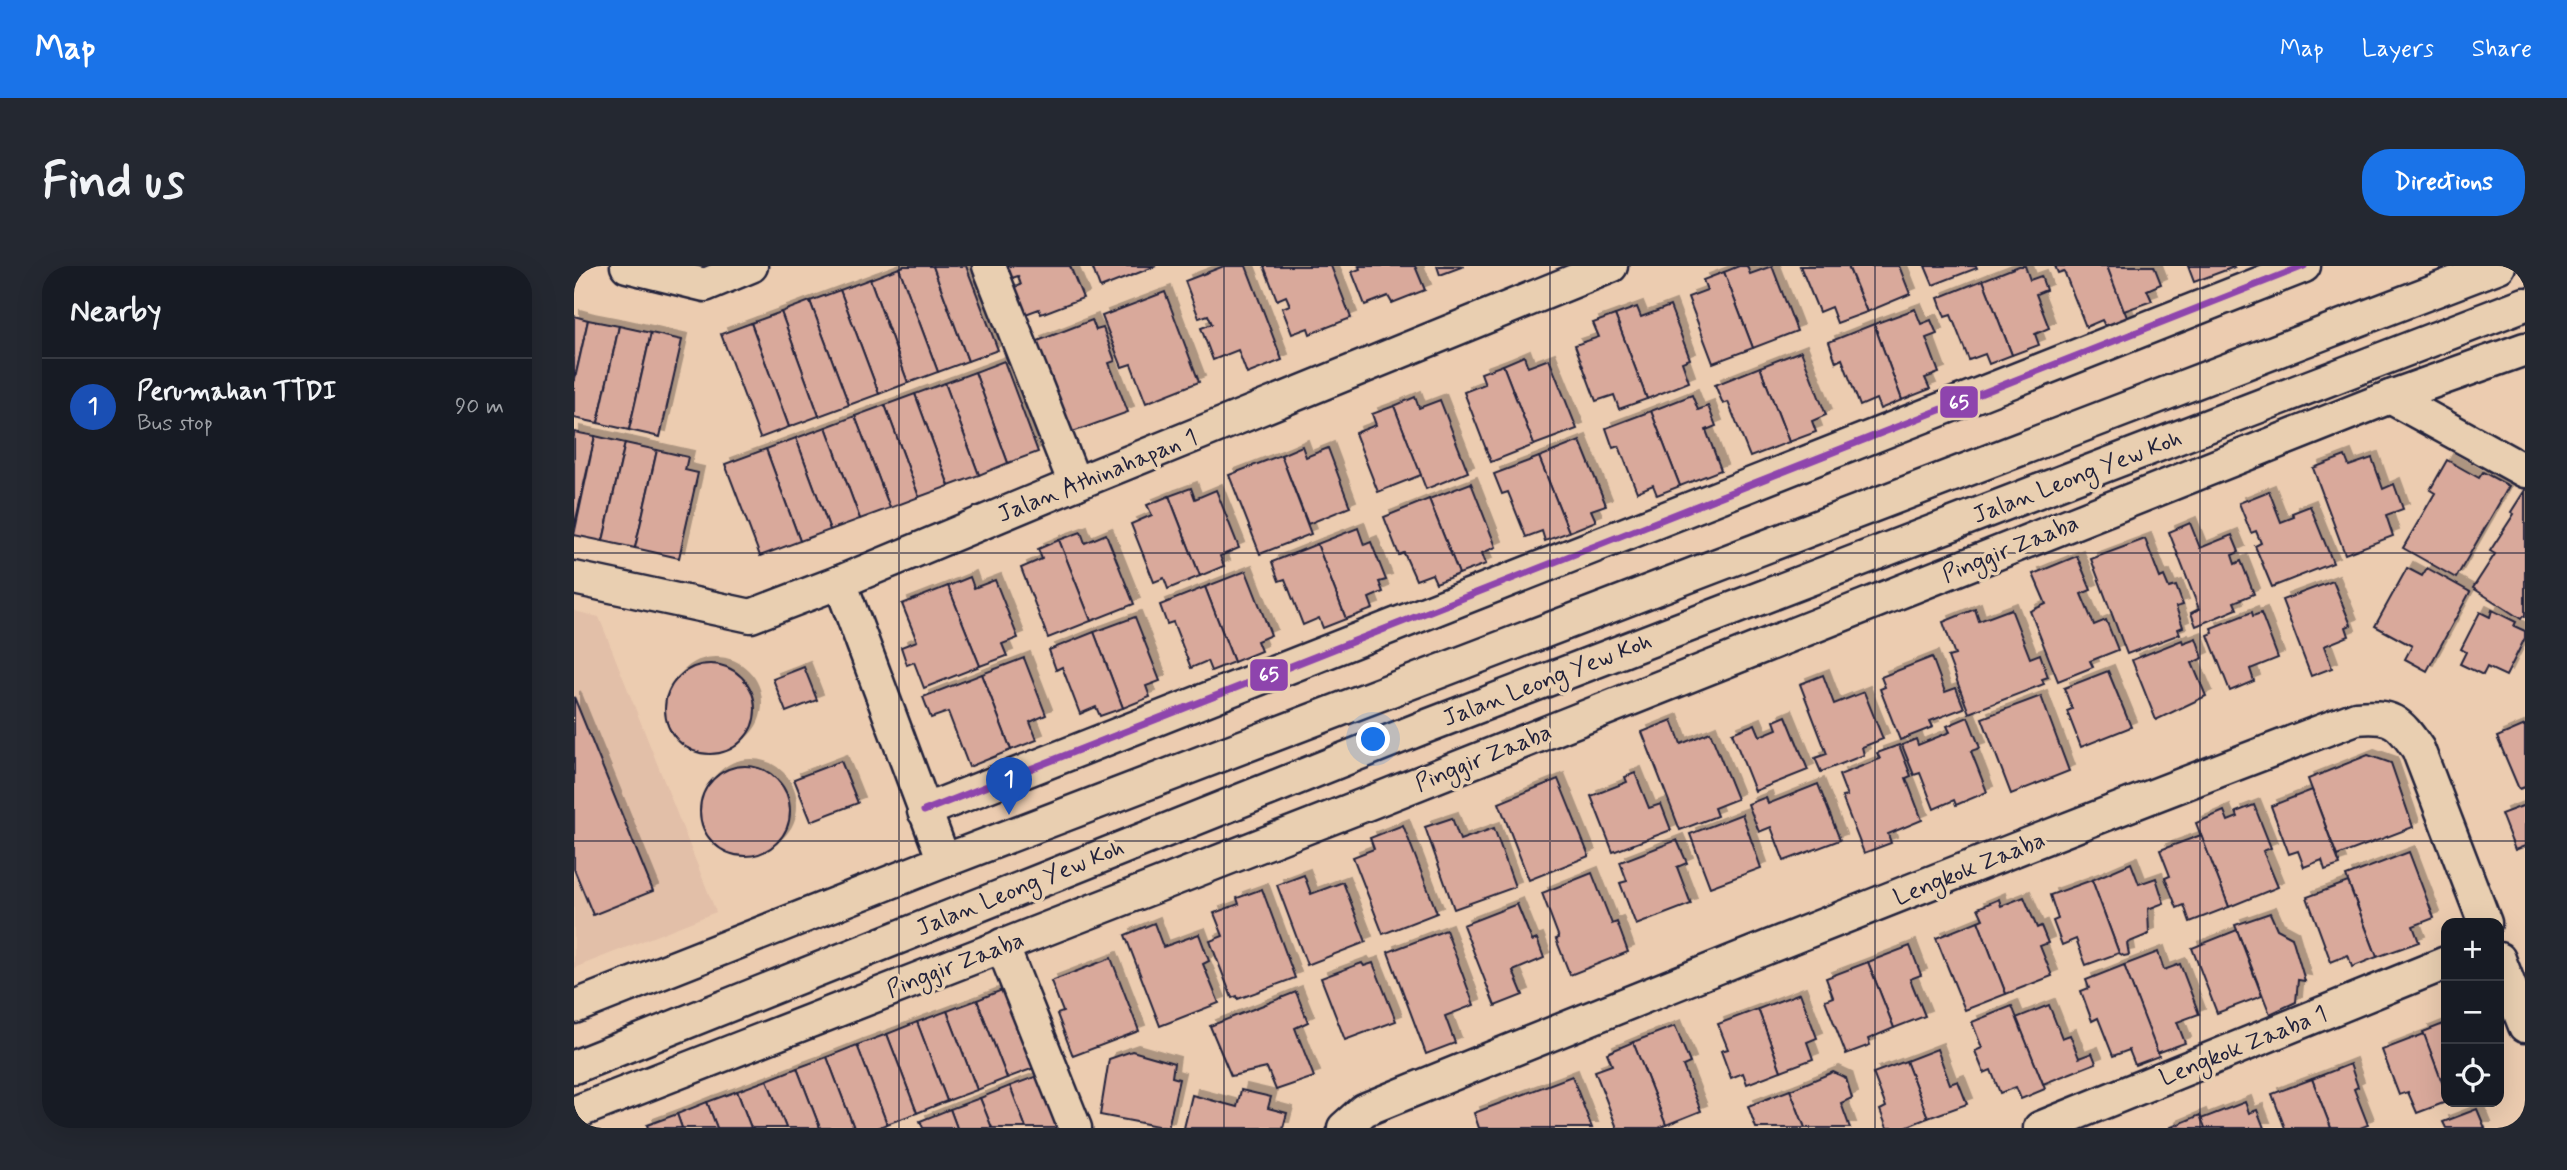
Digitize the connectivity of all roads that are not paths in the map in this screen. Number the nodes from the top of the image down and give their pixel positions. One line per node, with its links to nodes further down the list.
1 (627, 266): 2 (street)
2 (751, 266)
3 (989, 266): 11 (street)
4 (1611, 266): 11 (street, Jalan Athinahapan 1)
5 (2304, 266): 14 (street)
6 (2499, 266): 15 (street, Jalan Leong Yew Koh)
7 (2525, 304): 22 (street, Jalan Leong Yew Koh)
8 (2525, 349): 9 (street, Pinggir Zaaba)
9 (2390, 397): 10 (street); 17 (street, Pinggir Zaaba)
10 (2525, 471)
11 (1075, 484): 13 (street, Jalan Athinahapan 1)
12 (574, 578): 13 (street, Jalan Athinahapan 1)
13 (840, 582): 14 (street)
14 (924, 811): 15 (street)
15 (944, 861): 20 (street, Jalan Leong Yew Koh)
16 (2483, 918): 25 (street, Lengkok Zaaba)
17 (1002, 945): 23 (street, Pinggir Zaaba); 24 (street)
18 (2441, 965): 26 (street, Lengkok Zaaba 1)
19 (2504, 972): 21 (street)
20 (574, 1007)
21 (2525, 1026)
22 (574, 1067)
23 (574, 1113)
24 (1075, 1128)
25 (1344, 1128)
26 (2040, 1128)

